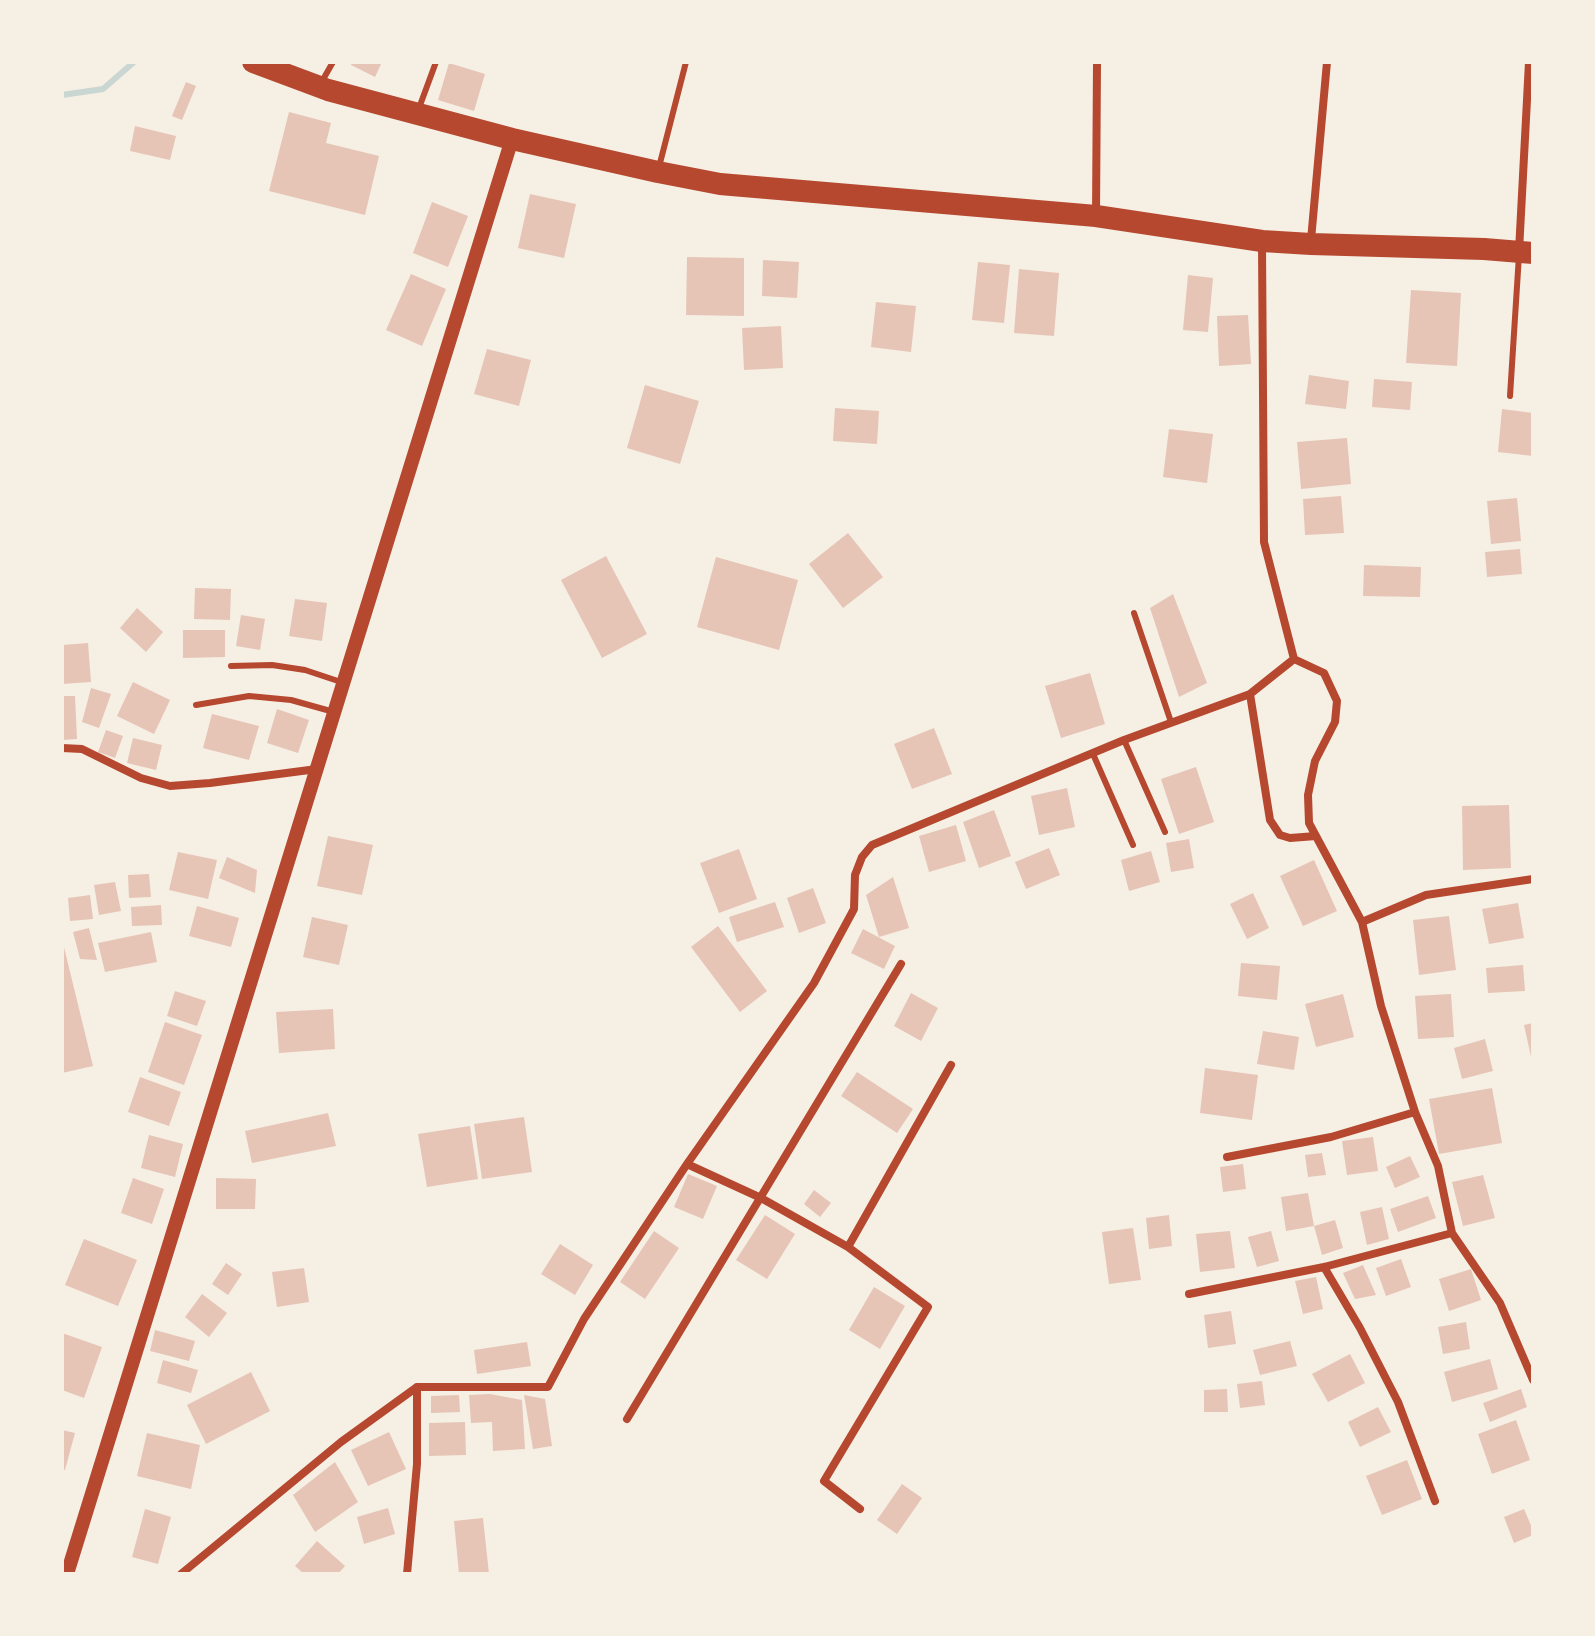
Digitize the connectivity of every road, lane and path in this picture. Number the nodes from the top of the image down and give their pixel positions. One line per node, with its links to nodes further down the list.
1 (253, 62): 8 (highway)
2 (333, 62): 8 (lane)
3 (436, 62): 9 (lane)
4 (686, 62): 11 (lane)
5 (1097, 62): 12 (street)
6 (1327, 62): 14 (street)
7 (1529, 62): 15 (street)
8 (319, 86): 9 (highway)
9 (417, 114): 10 (highway)
10 (512, 139): 11 (highway); 20 (street)
11 (658, 172): 12 (highway)
12 (1096, 216): 13 (highway)
13 (1262, 241): 14 (highway); 18 (street)
14 (1311, 244): 15 (highway)
15 (1526, 253): 16 (lane)
16 (1510, 396)
17 (1134, 613): 24 (lane)
18 (1294, 659): 21 (street); 30 (street)
19 (231, 666): 20 (lane)
20 (344, 683): 23 (street)
21 (1250, 694): 24 (street); 30 (street)
22 (196, 705): 23 (lane)
23 (335, 712): 28 (street)
24 (1171, 722): 25 (street)
25 (1124, 740): 27 (street); 29 (lane)
26 (62, 748): 28 (street)
27 (1093, 754): 31 (lane); 38 (street)
28 (318, 769): 49 (street)
29 (1165, 832)
30 (1316, 836): 33 (street)
31 (1133, 845)
32 (1533, 879): 33 (street)
33 (1362, 922): 36 (street)
34 (901, 964): 39 (street)
35 (951, 1065): 41 (street)
36 (1415, 1112): 37 (street); 40 (street)
37 (1227, 1157)
38 (687, 1164): 39 (street); 45 (street)
39 (761, 1198): 41 (street); 46 (street)
40 (1452, 1233): 42 (street); 44 (street)
41 (848, 1247): 48 (street)
42 (1324, 1267): 43 (street); 47 (street)
43 (1189, 1294)
44 (1533, 1380)
45 (417, 1387): 50 (street); 51 (street)
46 (627, 1419)
47 (1435, 1501)
48 (860, 1509)
49 (67, 1574)
50 (181, 1574)
51 (407, 1574)

